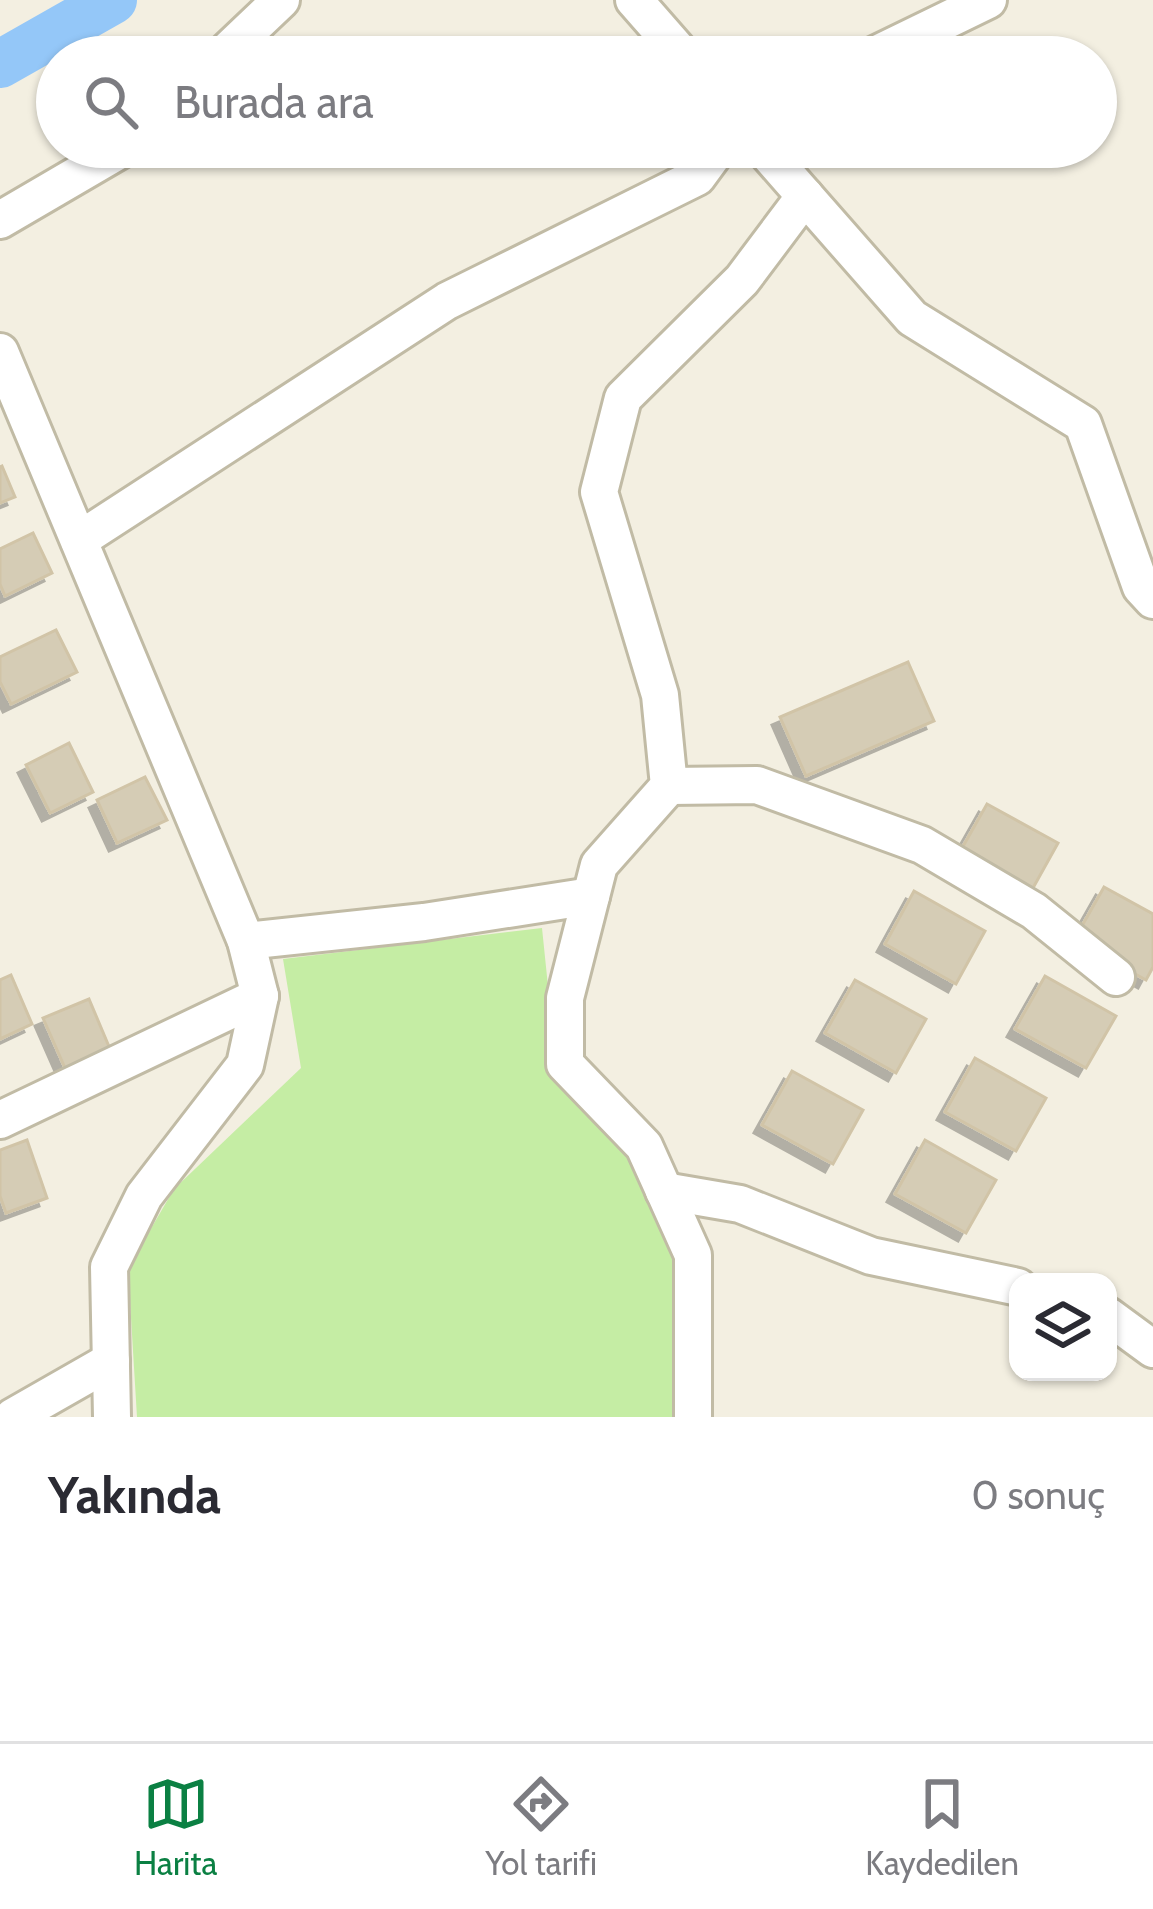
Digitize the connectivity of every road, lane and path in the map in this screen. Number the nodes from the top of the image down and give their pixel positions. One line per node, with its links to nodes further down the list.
1 (281, 0): 4 (street)
2 (634, 0): 5 (street)
3 (988, 0): 6 (street)
4 (243, 36)
5 (666, 36)
6 (914, 36)
7 (89, 168): 11 (street)
8 (704, 168): 13 (street)
9 (780, 168): 10 (street)
10 (805, 196): 14 (street); 15 (street)
11 (0, 220)
12 (0, 352): 13 (street)
13 (79, 540): 17 (street)
14 (1153, 600)
15 (669, 786): 16 (street); 18 (street)
16 (591, 896): 17 (street); 21 (street)
17 (247, 941): 19 (street)
18 (1116, 977)
19 (260, 996): 20 (street); 25 (street)
20 (0, 1120)
21 (664, 1191): 22 (street); 28 (street)
22 (1009, 1285)
23 (1117, 1322): 24 (street)
24 (1153, 1348)
25 (111, 1361): 26 (street); 27 (street)
26 (13, 1417)
27 (112, 1417)
28 (693, 1417)

